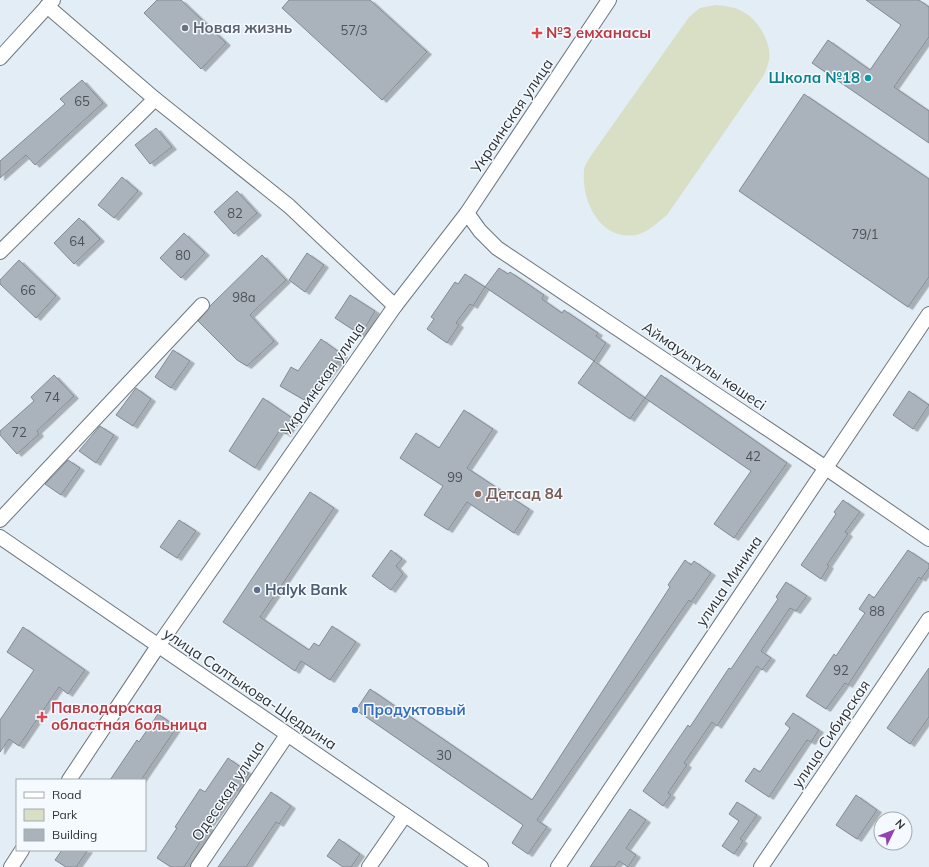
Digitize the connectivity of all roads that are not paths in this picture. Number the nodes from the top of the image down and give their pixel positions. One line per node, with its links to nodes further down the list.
1 (609, 0): 5 (street, Украинская улица)
2 (50, 3): 3 (street); 4 (street)
3 (0, 58)
4 (155, 99): 6 (street); 8 (street)
5 (467, 213): 8 (street, Украинская улица); 10 (street, Аймауытұлы көшесі)
6 (0, 252)
7 (202, 305): 11 (street)
8 (395, 306): 15 (street, Украинская улица)
9 (929, 314): 10 (street, улица Минина)
10 (826, 468): 13 (street, Аймауытұлы көшесі); 24 (street, улица Минина)
11 (0, 520)
12 (0, 537): 15 (street, улица Салтыкова-Щедрина)
13 (929, 539)
14 (929, 619): 25 (street, улица Сибирская)
15 (158, 646): 16 (street, улица Салтыкова-Щедрина); 17 (street, Украинская улица)
16 (287, 735): 18 (street, улица Салтыкова-Щедрина); 21 (street, Одесская улица)
17 (70, 779)
18 (405, 815): 22 (street); 23 (street, улица Салтыкова-Щедрина)
19 (21, 851): 20 (street)
20 (11, 867)
21 (198, 867)
22 (369, 867)
23 (481, 867)
24 (558, 867)
25 (761, 867)

